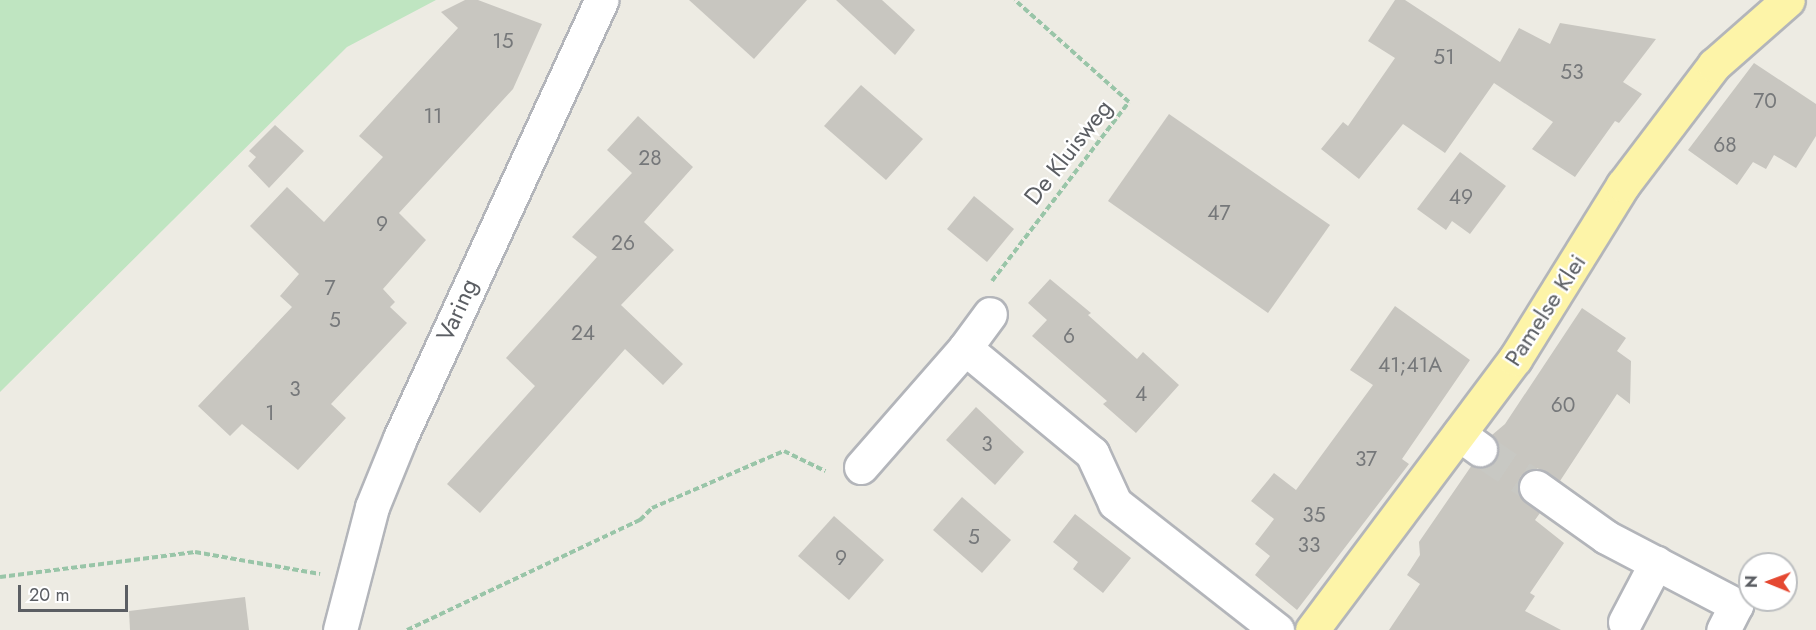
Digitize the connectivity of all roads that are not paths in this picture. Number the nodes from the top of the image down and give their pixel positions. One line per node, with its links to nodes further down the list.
1 (601, 0): 9 (street, Varing)
2 (1788, 0): 11 (main road, Pamelse Klei)
3 (990, 314): 4 (street)
4 (965, 348): 5 (street); 10 (street)
5 (861, 467)
6 (1536, 488): 7 (street)
7 (1656, 562): 8 (street); 12 (street)
8 (1625, 622)
9 (340, 630)
10 (1277, 630)
11 (1312, 630)
12 (1724, 630)

